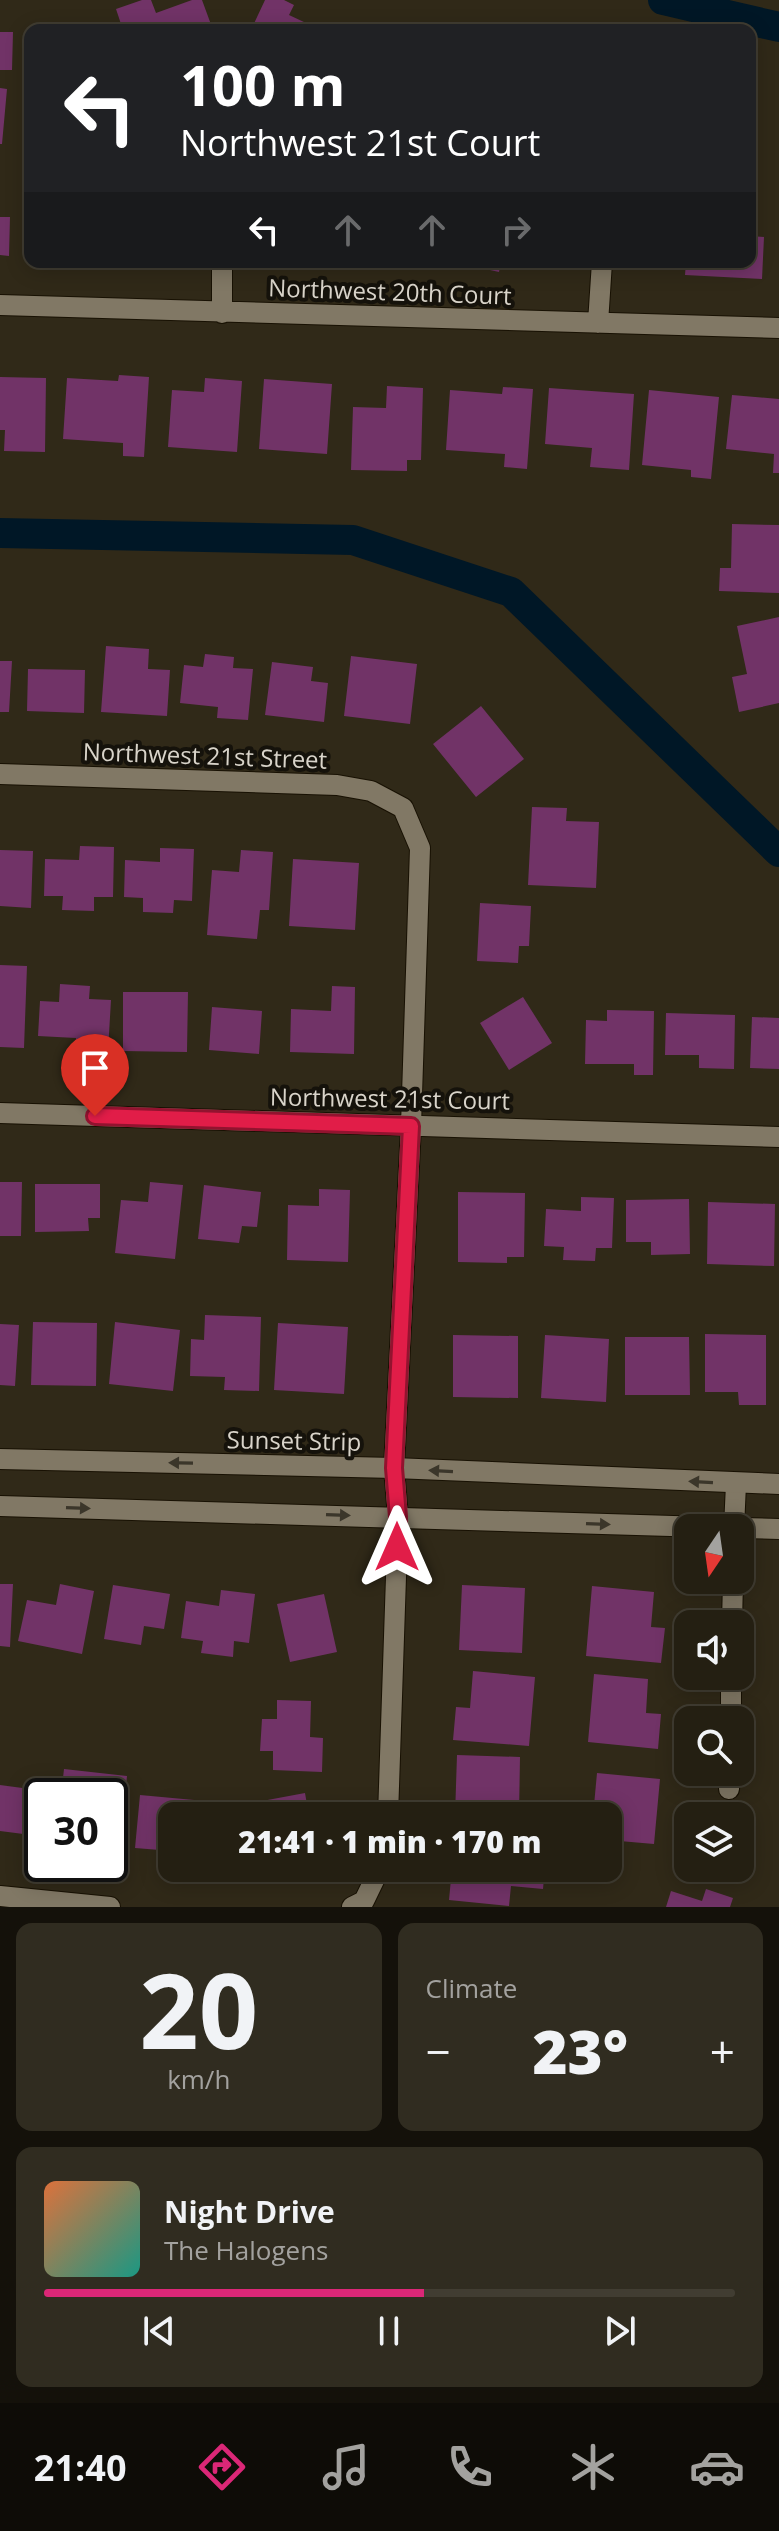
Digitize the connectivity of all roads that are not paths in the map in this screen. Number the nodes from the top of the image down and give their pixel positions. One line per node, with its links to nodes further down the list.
1 (222, 268): 4 (street)
2 (602, 268): 5 (street)
3 (0, 305): 4 (street, Northwest 20th Court)
4 (222, 313): 5 (street, Northwest 20th Court)
5 (598, 323): 6 (street, Northwest 20th Court)
6 (779, 328)
7 (0, 774): 9 (street, Northwest 21st Street)
8 (0, 1113): 9 (street, Northwest 21st Court)
9 (411, 1126): 10 (street, Northwest 21st Court); 12 (street)
10 (779, 1137)
11 (0, 1459): 12 (street, Sunset Strip, one-way to 11)
12 (394, 1468): 13 (street, Sunset Strip, one-way to 12); 17 (street)
13 (736, 1484): 14 (street, Sunset Strip); 16 (street)
14 (779, 1484)
15 (0, 1506): 17 (street, one-way to 17)
16 (736, 1514)
17 (398, 1517): 18 (street, one-way to 18); 21 (street)
18 (674, 1526)
19 (754, 1528): 20 (street)
20 (779, 1529)
21 (388, 1802)
22 (371, 1882): 24 (street)
23 (0, 1896): 25 (street)
24 (358, 1904)
25 (110, 1907)

